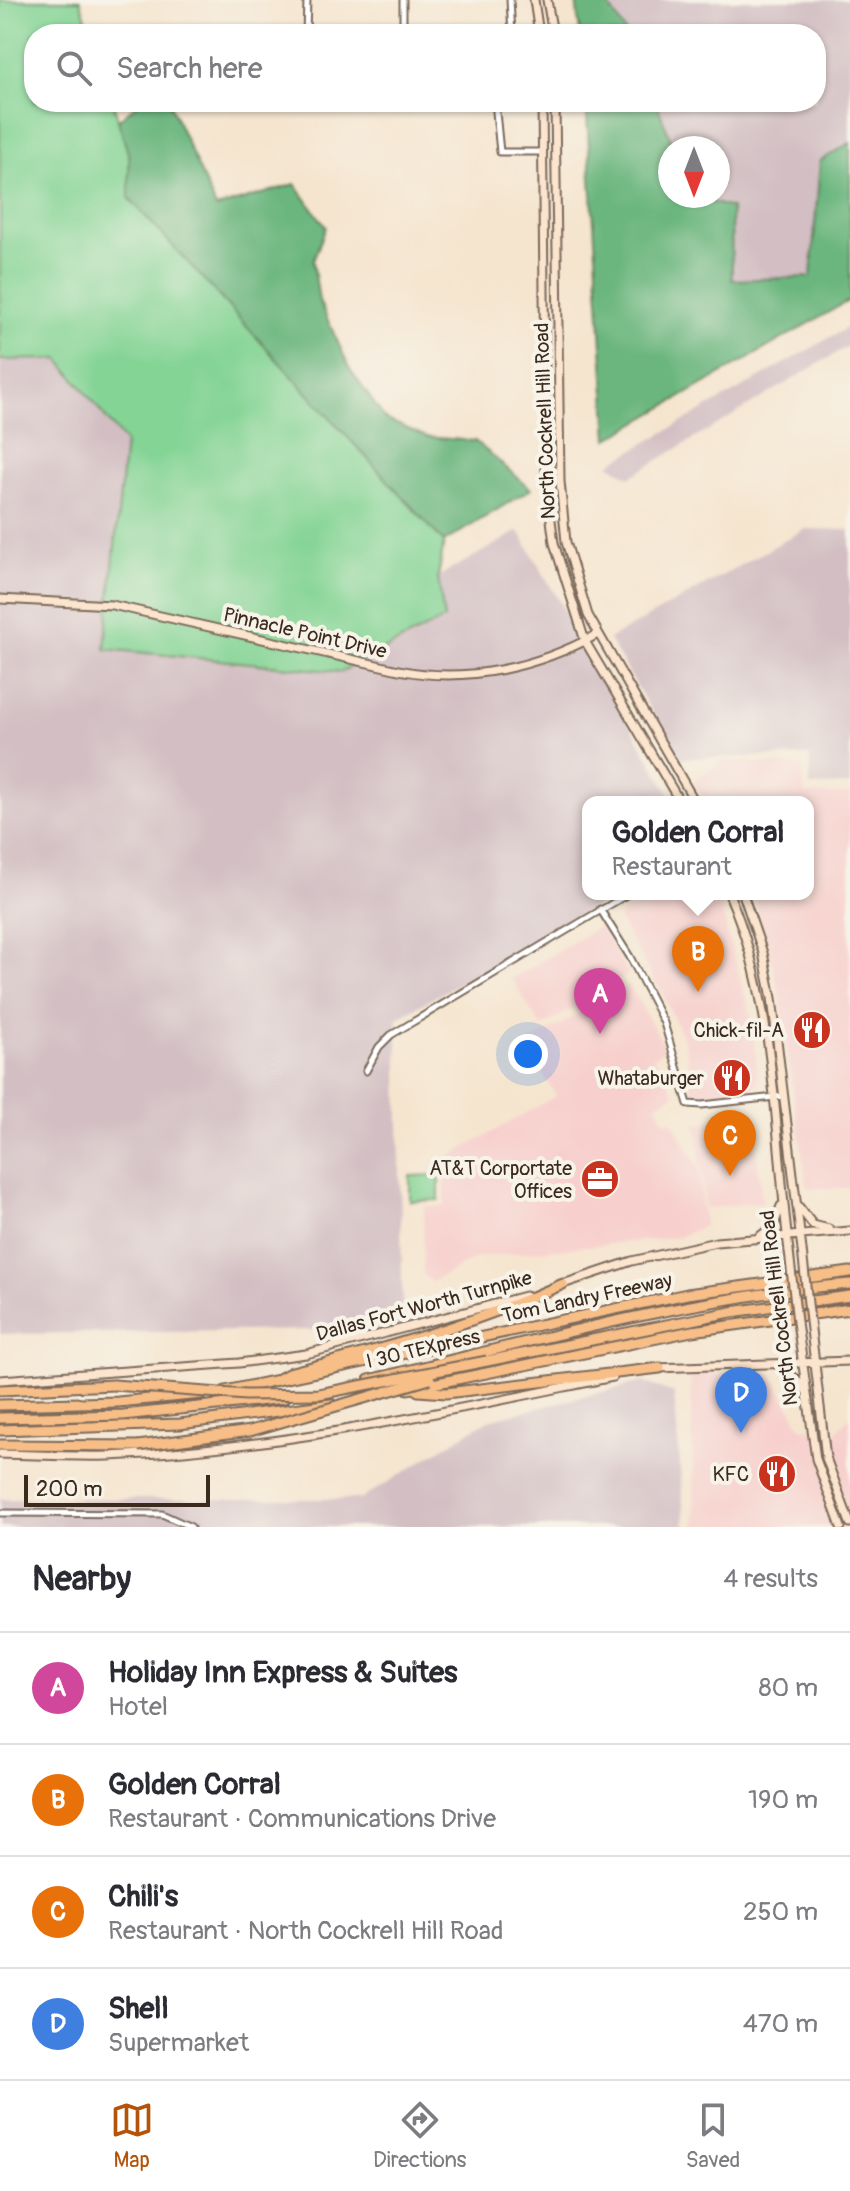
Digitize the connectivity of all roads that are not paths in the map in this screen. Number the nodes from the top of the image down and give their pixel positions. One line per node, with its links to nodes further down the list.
1 (307, 0): 6 (street)
2 (403, 0): 7 (street)
3 (510, 0): 8 (street)
4 (534, 0): 9 (main road)
5 (547, 0): 10 (main road)
6 (306, 24)
7 (403, 24)
8 (511, 24)
9 (538, 24)
10 (551, 24)
11 (496, 112): 14 (street)
12 (542, 112): 14 (main road, North Cockrell Hill Road)
13 (555, 112): 16 (main road, North Cockrell Hill Road)
14 (543, 152): 17 (main road, North Cockrell Hill Road)
15 (0, 599): 17 (main road, Pinnacle Point Drive)
16 (598, 634): 17 (main road, Pinnacle Point Drive); 19 (main road, North Cockrell Hill Road)
17 (585, 641): 18 (main road, North Cockrell Hill Road)
18 (676, 796)
19 (692, 796)
20 (617, 900): 23 (street)
21 (731, 900): 25 (main road, North Cockrell Hill Road)
22 (745, 900): 24 (main road, North Cockrell Hill Road)
23 (600, 909): 26 (street); 28 (street)
24 (768, 973): 25 (main road); 27 (main road, North Cockrell Hill Road)
25 (756, 975): 28 (main road, North Cockrell Hill Road)
26 (366, 1071)
27 (784, 1096): 28 (street); 29 (main road, North Cockrell Hill Road)
28 (772, 1097): 30 (main road, North Cockrell Hill Road)
29 (795, 1198): 31 (main road); 32 (main road, North Cockrell Hill Road)
30 (783, 1200): 33 (main road, North Cockrell Hill Road); 34 (main road)
31 (848, 1231): 32 (main road, Dallas Fort Worth Turnpike)
32 (800, 1235): 33 (main road, Dallas Fort Worth Turnpike); 43 (main road, North Cockrell Hill Road, bridge)
33 (787, 1237): 34 (main road, Dallas Fort Worth Turnpike); 42 (main road, North Cockrell Hill Road, bridge)
34 (754, 1239): 36 (main road, Dallas Fort Worth Turnpike)
35 (850, 1272): 47 (highway, Tom Landry Freeway)
36 (563, 1284): 46 (main road, Dallas Fort Worth Turnpike); 47 (highway)
37 (850, 1284): 52 (highway, I 30 TEXpress)
38 (850, 1296): 40 (highway)
39 (850, 1309): 49 (highway)
40 (487, 1361): 48 (highway, bridge); 54 (highway, bridge)
41 (850, 1361): 43 (main road)
42 (802, 1363): 43 (main road); 44 (main road); 50 (main road, North Cockrell Hill Road)
43 (816, 1363): 56 (main road, North Cockrell Hill Road)
44 (776, 1364): 45 (main road); 50 (main road)
45 (660, 1368): 49 (highway); 55 (main road)
46 (0, 1380)
47 (267, 1385): 51 (highway, Tom Landry Freeway)
48 (0, 1390)
49 (403, 1390): 53 (highway)
50 (806, 1397): 57 (main road, North Cockrell Hill Road)
51 (0, 1405)
52 (0, 1418)
53 (0, 1430)
54 (0, 1445)
55 (0, 1454)
56 (837, 1494): 57 (main road); 59 (main road, North Cockrell Hill Road)
57 (828, 1499): 61 (main road, North Cockrell Hill Road)
58 (0, 1513): 60 (street)
59 (850, 1523)
60 (191, 1527)
61 (841, 1527)

